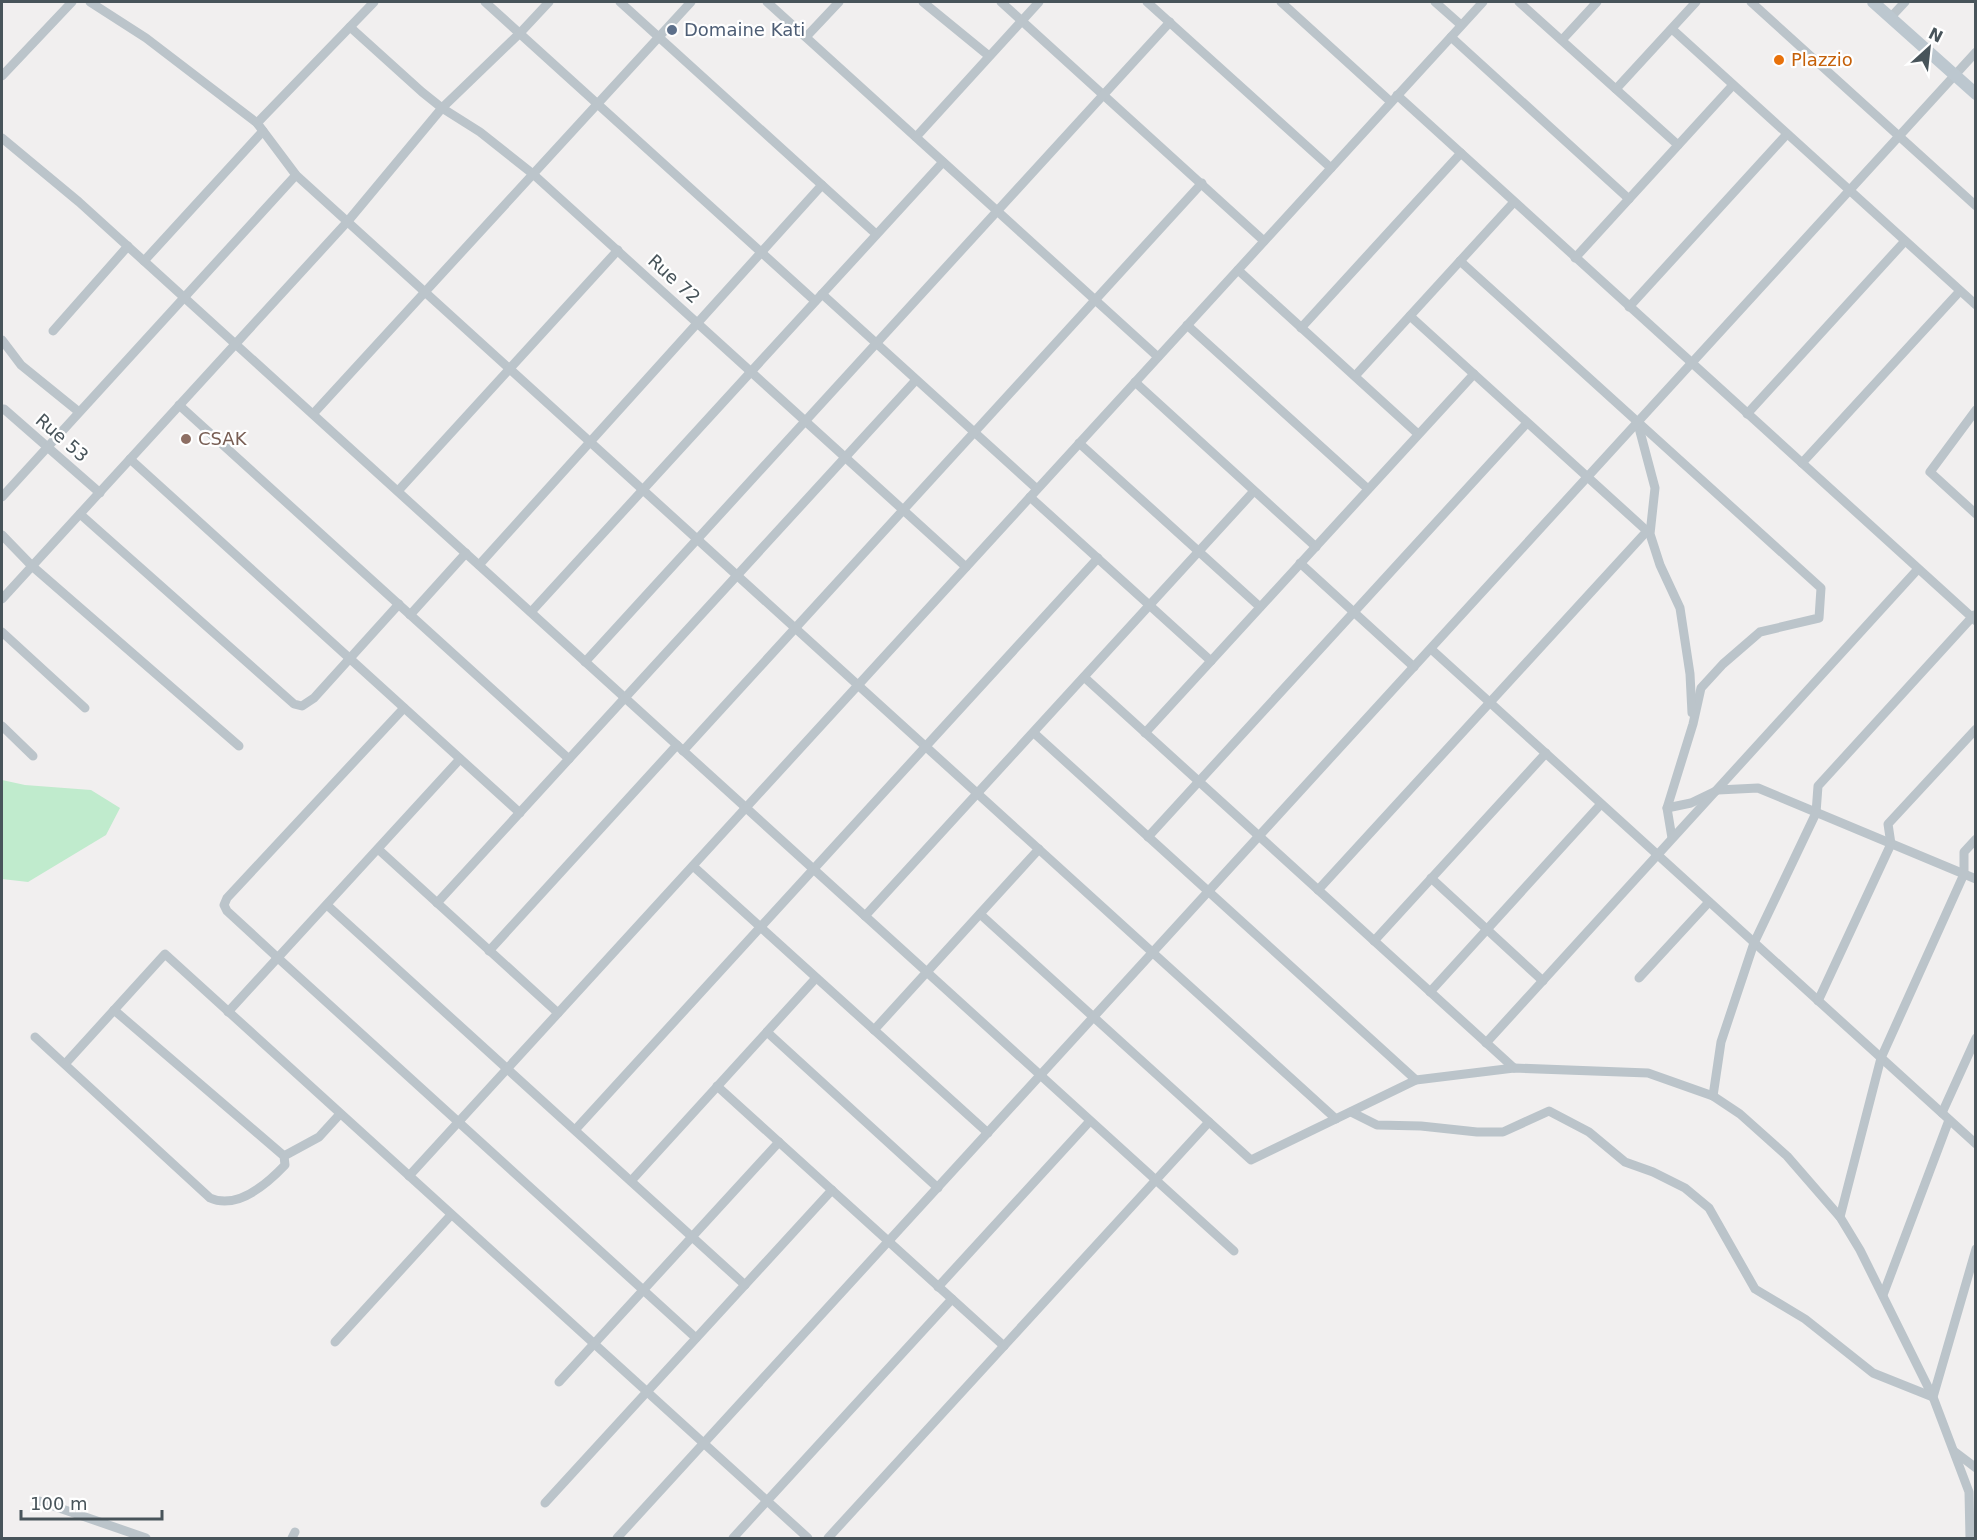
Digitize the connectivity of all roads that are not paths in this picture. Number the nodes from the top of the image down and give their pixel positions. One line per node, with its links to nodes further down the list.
1 (72, 2): 36 (street)
2 (90, 2): 45 (street)
3 (374, 2): 27 (street)
4 (485, 2): 29 (street)
5 (549, 2): 29 (street)
6 (620, 2): 30 (street)
7 (691, 2): 30 (street)
8 (767, 2): 31 (street)
9 (839, 2): 31 (street)
10 (923, 2): 35 (street)
11 (1001, 2): 24 (street)
12 (1039, 2): 24 (street)
13 (1147, 2): 25 (street)
14 (1281, 2): 42 (street)
15 (1435, 2): 26 (street)
16 (1483, 2): 26 (street)
17 (1520, 2): 33 (street)
18 (1597, 2): 33 (street)
19 (1696, 2): 28 (street)
20 (1751, 2): 48 (street)
21 (1873, 2): 23 (main road)
22 (1905, 2): 23 (street)
23 (1891, 17): 37 (main road)
24 (1022, 20): 35 (street); 41 (street)
25 (1170, 22): 41 (street); 53 (street)
26 (1461, 25): 32 (street)
27 (350, 27): 44 (street, Rue 72); 45 (street)
28 (1672, 29): 38 (street); 39 (street)
29 (520, 33): 43 (street); 44 (street)
30 (659, 36): 43 (street); 57 (street)
31 (806, 37): 47 (street)
32 (1451, 37): 42 (street); 59 (street)
33 (1562, 40): 39 (street)
34 (1976, 52): 37 (street)
35 (989, 56): 47 (street)
36 (2, 76)
37 (1956, 76): 40 (main road); 48 (street)
38 (1733, 85): 46 (street); 50 (street)
39 (1616, 89): 50 (street)
40 (1976, 94)
41 (1104, 95): 56 (street); 62 (street)
42 (1394, 99): 51 (street); 53 (street)
43 (597, 104): 54 (street); 69 (street)
44 (442, 108): 54 (street, Rue 72); 63 (street)
45 (260, 127): 55 (street); 71 (street)
46 (1787, 134): 58 (street); 80 (street)
47 (916, 137): 52 (street)
48 (1899, 137): 58 (street); 61 (street)
49 (2, 138): 67 (street)
50 (1678, 145): 59 (street)
51 (1461, 153): 60 (street); 84 (street)
52 (943, 162): 62 (street); 64 (street)
53 (1331, 168): 65 (street)
54 (533, 174): 68 (street, Rue 72); 75 (street)
55 (296, 175): 63 (street); 76 (street)
56 (1202, 183): 65 (street); 78 (street)
57 (822, 185): 64 (street); 69 (street)
58 (1850, 191): 66 (street); 90 (street)
59 (1629, 199): 70 (street)
60 (1514, 202): 70 (street); 72 (street)
61 (1976, 206)
62 (998, 211): 78 (street); 88 (street)
63 (348, 221): 75 (street); 87 (street)
64 (876, 234): 77 (street)
65 (1264, 240): 73 (street)
66 (1905, 241): 74 (street); 102 (street)
67 (128, 246): 71 (street); 85 (street)
68 (618, 250): 82 (street, Rue 72); 91 (street)
69 (761, 253): 77 (street); 82 (street)
70 (1575, 258): 80 (street)
71 (144, 261): 76 (street)
72 (1460, 261): 81 (street); 105 (street)
73 (1238, 270): 83 (street); 84 (street)
74 (1960, 291): 79 (street); 113 (street)
75 (425, 292): 91 (street); 101 (street)
76 (184, 297): 87 (street); 100 (street)
77 (818, 298): 88 (street); 92 (street)
78 (1095, 300): 89 (street); 106 (street)
79 (1976, 305)
80 (1629, 307): 90 (street)
81 (1410, 316): 93 (street); 94 (street)
82 (698, 323): 92 (street, Rue 72); 108 (street)
83 (1187, 325): 89 (street); 115 (street)
84 (1301, 328): 94 (street)
85 (53, 331)
86 (2, 340): 100 (street)
87 (236, 344): 97 (street); 101 (street)
88 (876, 344): 95 (street); 103 (street)
89 (1158, 357): 96 (street)
90 (1692, 364): 102 (street); 105 (street)
91 (510, 369): 108 (street); 117 (street)
92 (751, 371): 103 (street, Rue 72); 116 (street)
93 (1474, 374): 104 (street); 107 (street)
94 (1355, 376): 107 (street)
95 (916, 380): 106 (street); 111 (street)
96 (1135, 382): 109 (street); 118 (street)
97 (179, 405): 112 (street); 138 (street)
98 (2, 410): 110 (street, Rue 53)
99 (1976, 410): 124 (street)
100 (79, 412): 110 (street)
101 (313, 414): 117 (street)
102 (1747, 414): 113 (street)
103 (806, 421): 111 (street, Rue 72); 126 (street)
104 (1527, 423): 114 (street); 142 (street)
105 (1638, 423): 114 (street); 158 (street); 158 (street)
106 (974, 432): 120 (street); 122 (street)
107 (1418, 434): 115 (street)
108 (590, 442): 116 (street); 132 (street)
109 (1079, 443): 120 (street); 128 (street)
110 (47, 447): 119 (street, Rue 53); 121 (street)
111 (845, 457): 122 (street, Rue 72); 136 (street)
112 (130, 459): 119 (street); 148 (street)
113 (1802, 463): 135 (street)
114 (1588, 478): 147 (street); 155 (street)
115 (1368, 489): 127 (street)
116 (643, 490): 126 (street); 141 (street)
117 (398, 491): 129 (street)
118 (1254, 491): 127 (street); 128 (street)
119 (100, 493): 123 (street)
120 (1034, 493): 130 (street); 134 (street)
121 (2, 497)
122 (903, 510): 134 (street, Rue 72); 145 (street)
123 (80, 514): 133 (street); 148 (street)
124 (1976, 514)
125 (2, 535): 133 (street)
126 (698, 539): 136 (street); 150 (street)
127 (1316, 547): 131 (street)
128 (1199, 552): 139 (street); 140 (street)
129 (466, 553): 132 (street); 143 (street)
130 (1098, 558): 139 (street); 164 (street)
131 (1300, 563): 140 (street); 142 (street)
132 (479, 565): 141 (street)
133 (32, 566): 137 (street); 163 (street)
134 (966, 567): 153 (street)
135 (1918, 569): 144 (street); 171 (street)
136 (737, 575): 145 (street); 154 (street)
137 (2, 599)
138 (399, 604): 143 (street); 148 (street)
139 (1150, 606): 149 (street); 152 (street)
140 (1260, 607): 149 (street)
141 (531, 612): 150 (street)
142 (1354, 612): 151 (street); 170 (street)
143 (410, 615): 169 (street)
144 (1974, 617): 177 (street)
145 (795, 628): 153 (street); 165 (street)
146 (2, 632): 156 (street)
147 (1431, 649): 151 (street); 155 (street)
148 (349, 658): 157 (street)
149 (1211, 661): 162 (street)
150 (585, 662): 154 (street)
151 (1414, 667): 179 (street)
152 (1084, 677): 161 (street); 162 (street)
153 (858, 685): 164 (street); 174 (street)
154 (625, 698): 165 (street); 169 (street)
155 (1490, 703): 166 (street); 191 (street)
156 (85, 708)
157 (404, 708): 168 (street); 204 (street)
158 (1693, 724): 175 (street)
159 (2, 726): 167 (street)
160 (1976, 729): 182 (street)
161 (1034, 733): 172 (street); 178 (street)
162 (1145, 733): 170 (street)
163 (238, 746)
164 (926, 747): 172 (street); 187 (street)
165 (680, 748): 174 (street); 202 (street)
166 (1546, 753): 173 (street); 189 (street)
167 (33, 756)
168 (460, 759): 176 (street); 183 (street)
169 (569, 759): 176 (street)
170 (1199, 782): 178 (street); 179 (street)
171 (1718, 790): 175 (street); 177 (street); 180 (street)
172 (978, 794): 184 (street); 197 (street)
173 (1601, 804): 185 (street); 199 (street)
174 (746, 808): 186 (street); 187 (street)
175 (1667, 808): 180 (street)
176 (520, 813): 194 (street)
177 (1816, 813): 182 (street); 201 (street)
178 (1148, 837): 192 (street)
179 (1259, 837): 191 (street); 192 (street)
180 (1672, 838): 185 (street)
181 (1976, 839): 188 (street)
182 (1891, 844): 188 (street); 210 (street)
183 (378, 849): 194 (street); 195 (street)
184 (1039, 849): 196 (street); 203 (street)
185 (1657, 855): 193 (street); 208 (street)
186 (693, 866): 198 (street); 213 (street)
187 (814, 869): 197 (street); 198 (street)
188 (1964, 874): 190 (street); 220 (street)
189 (1431, 878): 199 (street); 200 (street)
190 (1976, 879)
191 (1318, 890): 200 (street)
192 (1209, 892): 203 (street); 225 (street)
193 (1709, 902): 201 (street); 207 (street)
194 (437, 903): 202 (street)
195 (327, 904): 204 (street); 222 (street)
196 (980, 914): 205 (street); 214 (street)
197 (865, 916): 205 (street)
198 (761, 927): 206 (street); 235 (street)
199 (1487, 929): 208 (street); 209 (street)
200 (1374, 941): 209 (street)
201 (1754, 943): 210 (street); 227 (street)
202 (489, 951): 213 (street)
203 (1153, 953): 214 (street); 231 (street)
204 (278, 958): 212 (street); 233 (street)
205 (927, 972): 215 (street); 224 (street)
206 (816, 978): 215 (street); 216 (street)
207 (1639, 978)
208 (1543, 981): 219 (street)
209 (1430, 992): 219 (street)
210 (1818, 1001): 220 (street)
211 (114, 1010): 212 (street); 221 (street); 239 (street)
212 (228, 1012): 229 (street)
213 (558, 1013): 222 (street)
214 (1094, 1018): 224 (street); 234 (street)
215 (874, 1030): 236 (street)
216 (767, 1032): 226 (street); 243 (street)
217 (35, 1037): 221 (street)
218 (1976, 1038): 230 (street)
219 (1486, 1042): 223 (street)
220 (1881, 1058): 230 (street); 246 (street)
221 (65, 1064): 239 (street)
222 (507, 1068): 233 (street); 235 (street)
223 (1514, 1068): 225 (street); 227 (street)
224 (1041, 1076): 232 (street); 236 (street)
225 (1416, 1080): 228 (street)
226 (717, 1086): 237 (street); 242 (street)
227 (1713, 1096): 246 (street)
228 (1352, 1112): 231 (street); 262 (street)
229 (340, 1114): 239 (street); 240 (street)
230 (1945, 1117): 238 (street); 254 (street)
231 (1336, 1119): 234 (street)
232 (1090, 1121): 241 (street); 252 (street)
233 (458, 1122): 240 (street); 253 (street)
234 (1209, 1122): 241 (street)
235 (575, 1130): 242 (street)
236 (988, 1134): 243 (street)
237 (779, 1142): 244 (street); 247 (street)
238 (1976, 1144)
239 (284, 1156)
240 (409, 1176): 245 (street)
241 (1156, 1180): 250 (street); 259 (street)
242 (631, 1181): 247 (street)
243 (938, 1188): 248 (street)
244 (832, 1190): 248 (street); 251 (street)
245 (452, 1215): 257 (street); 258 (street)
246 (1840, 1217): 254 (street)
247 (692, 1236): 251 (street); 253 (street)
248 (889, 1242): 252 (street); 263 (street)
249 (1976, 1249): 262 (street)
250 (1234, 1251)
251 (745, 1285): 256 (street)
252 (939, 1287): 255 (street)
253 (643, 1290): 256 (street); 258 (street)
254 (1883, 1295): 262 (street)
255 (952, 1299): 259 (street); 267 (street)
256 (696, 1338): 261 (street)
257 (335, 1342)
258 (594, 1344): 260 (street); 261 (street)
259 (1004, 1346): 273 (street)
260 (559, 1382)
261 (647, 1392): 263 (street); 268 (street)
262 (1933, 1397): 264 (street)
263 (704, 1444): 267 (street); 270 (street)
264 (1953, 1450): 265 (street); 274 (street)
265 (1976, 1468)
266 (39, 1500): 269 (street)
267 (767, 1501): 271 (street); 272 (street)
268 (545, 1503)
269 (146, 1539)
270 (617, 1539)
271 (733, 1539)
272 (808, 1539)
273 (828, 1539)
274 (1970, 1539)

